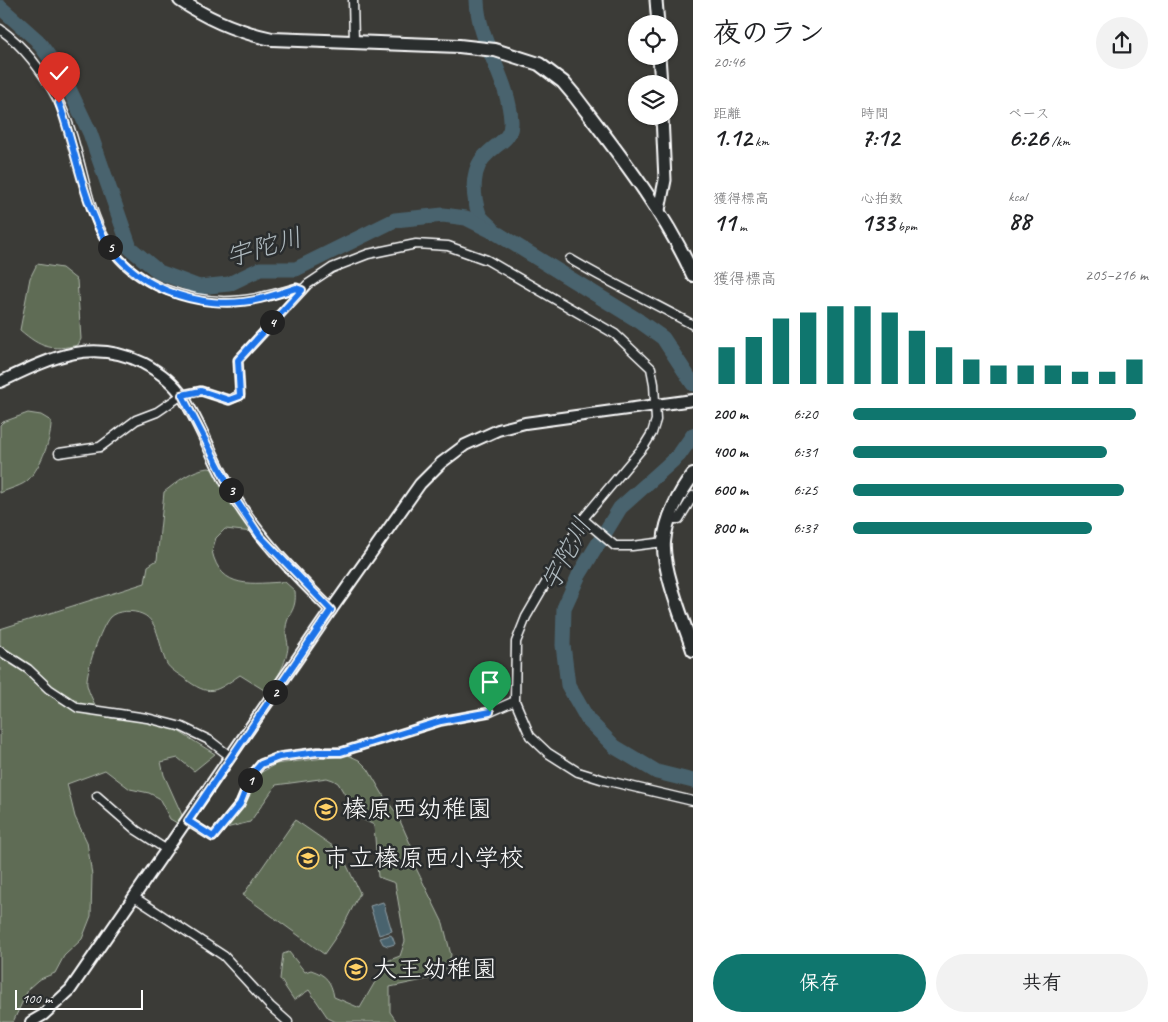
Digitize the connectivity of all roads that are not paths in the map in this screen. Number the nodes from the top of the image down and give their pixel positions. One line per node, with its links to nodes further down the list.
1 (180, 0): 6 (highway)
2 (353, 0): 6 (street)
3 (656, 0): 4 (main road)
4 (657, 15)
5 (0, 29): 11 (street)
6 (354, 41): 8 (highway)
7 (662, 125): 8 (main road)
8 (659, 210): 10 (highway)
9 (570, 259): 12 (street)
10 (693, 275)
11 (302, 290): 14 (street); 16 (street)
12 (693, 324)
13 (0, 382): 14 (street)
14 (182, 395): 17 (street); 23 (street)
15 (693, 400): 16 (street)
16 (659, 404): 21 (street); 23 (street)
17 (59, 452)
18 (693, 475): 20 (highway)
19 (693, 496): 20 (street)
20 (669, 519): 22 (highway)
21 (585, 521): 22 (street); 26 (street)
22 (664, 542): 24 (highway)
23 (331, 610): 27 (street)
24 (693, 650)
25 (0, 651): 27 (street)
26 (515, 701): 29 (street); 30 (street)
27 (231, 757): 30 (street)
28 (97, 796): 31 (street)
29 (693, 800)
30 (188, 821): 31 (street)
31 (167, 850): 32 (street)
32 (134, 897): 33 (street); 34 (street)
33 (31, 1022)
34 (288, 1022)

